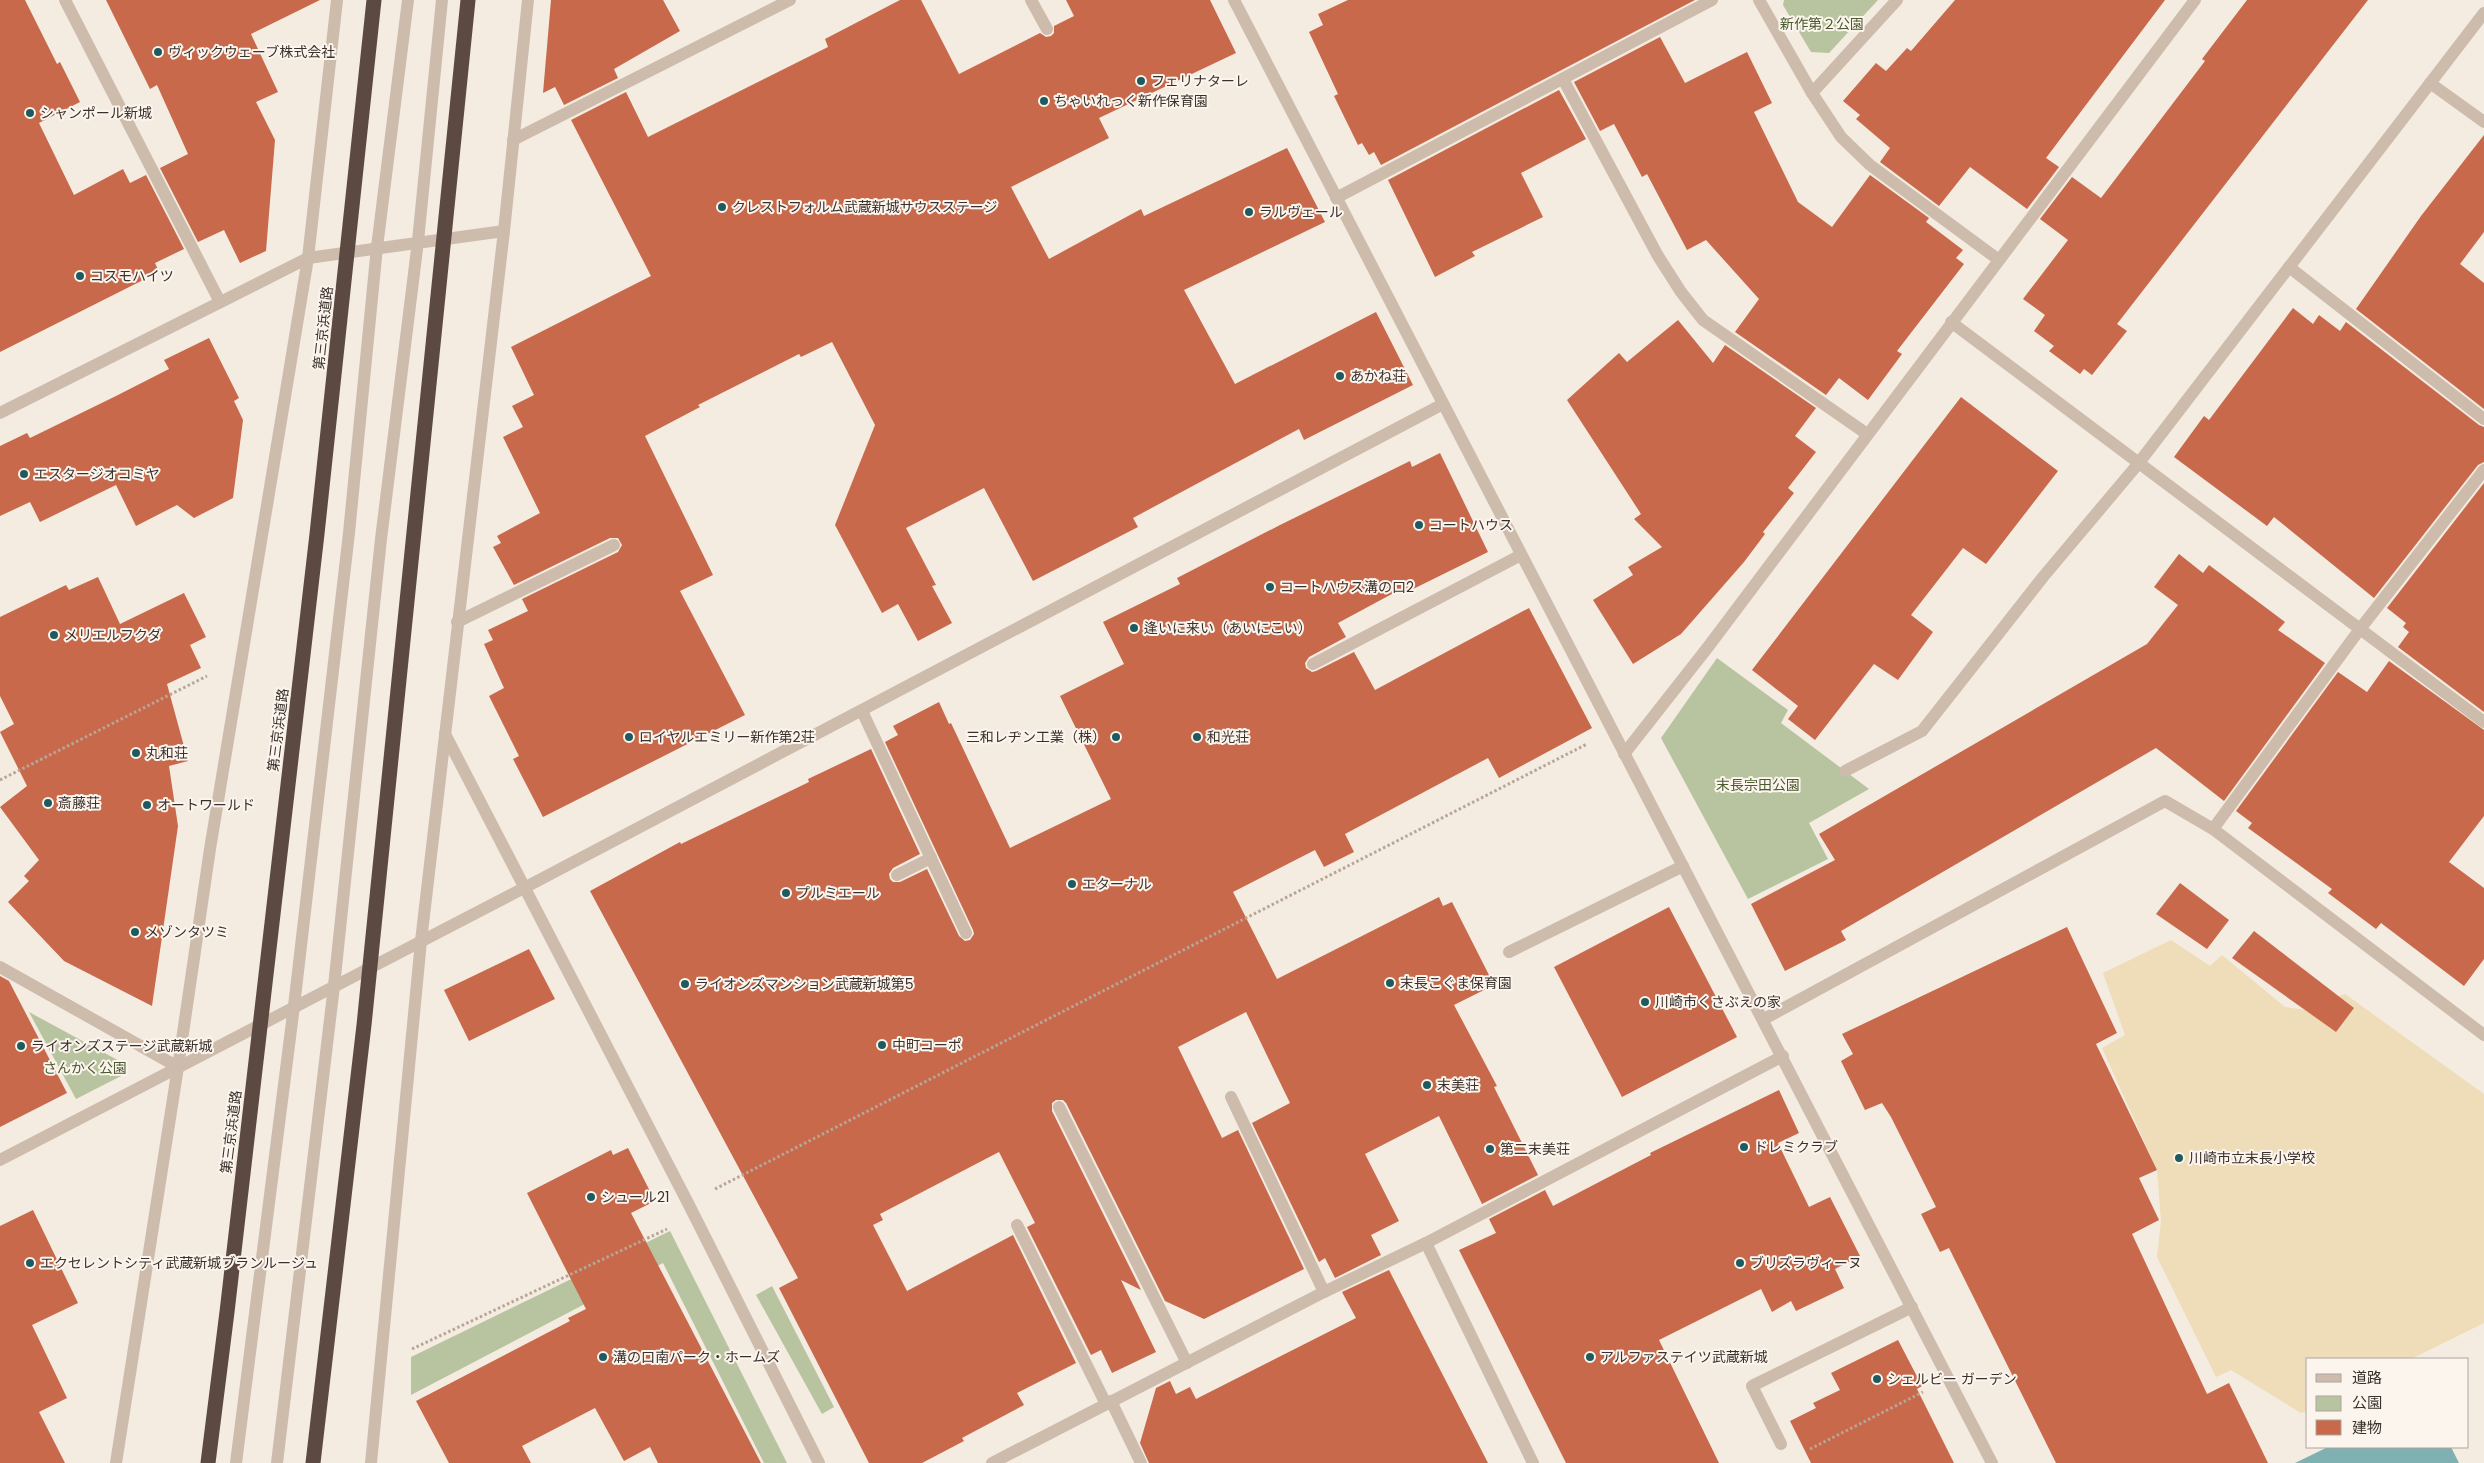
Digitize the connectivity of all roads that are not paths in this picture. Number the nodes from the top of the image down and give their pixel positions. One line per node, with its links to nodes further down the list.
1 (65, 0): 29 (street)
2 (337, 0): 26 (street)
3 (374, 0): 73 (highway, 第三京浜道路, bridge)
4 (408, 0): 25 (street)
5 (442, 0): 24 (street)
6 (468, 0): 76 (highway, bridge)
7 (528, 0): 21 (street)
8 (790, 0): 21 (street)
9 (1031, 0): 16 (street)
10 (1235, 0): 22 (street)
11 (1712, 0): 17 (street)
12 (1760, 0): 19 (street)
13 (1897, 0): 19 (street)
14 (2195, 0): 27 (street)
15 (2484, 13): 18 (street)
16 (1047, 30)
17 (1563, 79): 22 (street); 34 (street)
18 (2430, 83): 20 (street); 28 (street)
19 (1812, 93): 27 (street)
20 (2484, 122)
21 (513, 140): 23 (street)
22 (1336, 198): 31 (street)
23 (504, 231): 24 (street); 39 (street)
24 (418, 241): 25 (street); 56 (street)
25 (377, 247): 26 (street); 57 (street)
26 (308, 258): 29 (street); 61 (street)
27 (1999, 260): 30 (street)
28 (2289, 267): 33 (street); 35 (street)
29 (220, 302): 32 (street)
30 (1951, 322): 34 (street); 35 (street)
31 (1443, 404): 38 (street); 42 (street)
32 (0, 413)
33 (2484, 419)
34 (1867, 434): 45 (street)
35 (2138, 464): 40 (street); 46 (street)
36 (2484, 470): 40 (street)
37 (614, 545): 39 (street)
38 (1521, 555): 41 (street); 45 (street)
39 (457, 622): 44 (street)
40 (2360, 629): 43 (street); 47 (street)
41 (1313, 664)
42 (862, 710): 48 (street); 51 (street)
43 (2484, 722)
44 (445, 734): 51 (street); 53 (street)
45 (1624, 754): 49 (street)
46 (1845, 771)
47 (2213, 829): 58 (street); 59 (street)
48 (931, 858): 50 (street); 52 (street)
49 (1683, 866): 54 (street); 58 (street)
50 (897, 875)
51 (524, 888): 53 (street); 78 (street)
52 (966, 933)
53 (421, 941): 56 (street); 77 (street)
54 (1509, 952)
55 (0, 966): 61 (street)
56 (334, 986): 57 (street); 75 (street)
57 (294, 1006): 61 (street); 74 (street)
58 (1764, 1019): 60 (street)
59 (2484, 1035)
60 (1783, 1056): 66 (street); 68 (street)
61 (178, 1067): 64 (street); 72 (street)
62 (1231, 1097): 67 (street)
63 (1059, 1107): 69 (street)
64 (0, 1160)
65 (1016, 1225): 70 (street)
66 (1426, 1243): 67 (street); 81 (street)
67 (1324, 1292): 69 (street)
68 (1912, 1307): 71 (street); 82 (street)
69 (1187, 1363): 70 (street)
70 (1108, 1402): 79 (street); 80 (street)
71 (1781, 1444)
72 (116, 1463)
73 (208, 1463)
74 (236, 1463)
75 (277, 1463)
76 (313, 1463)
77 (371, 1463)
78 (819, 1463)
79 (992, 1463)
80 (1141, 1463)
81 (1533, 1463)
82 (1992, 1463)

